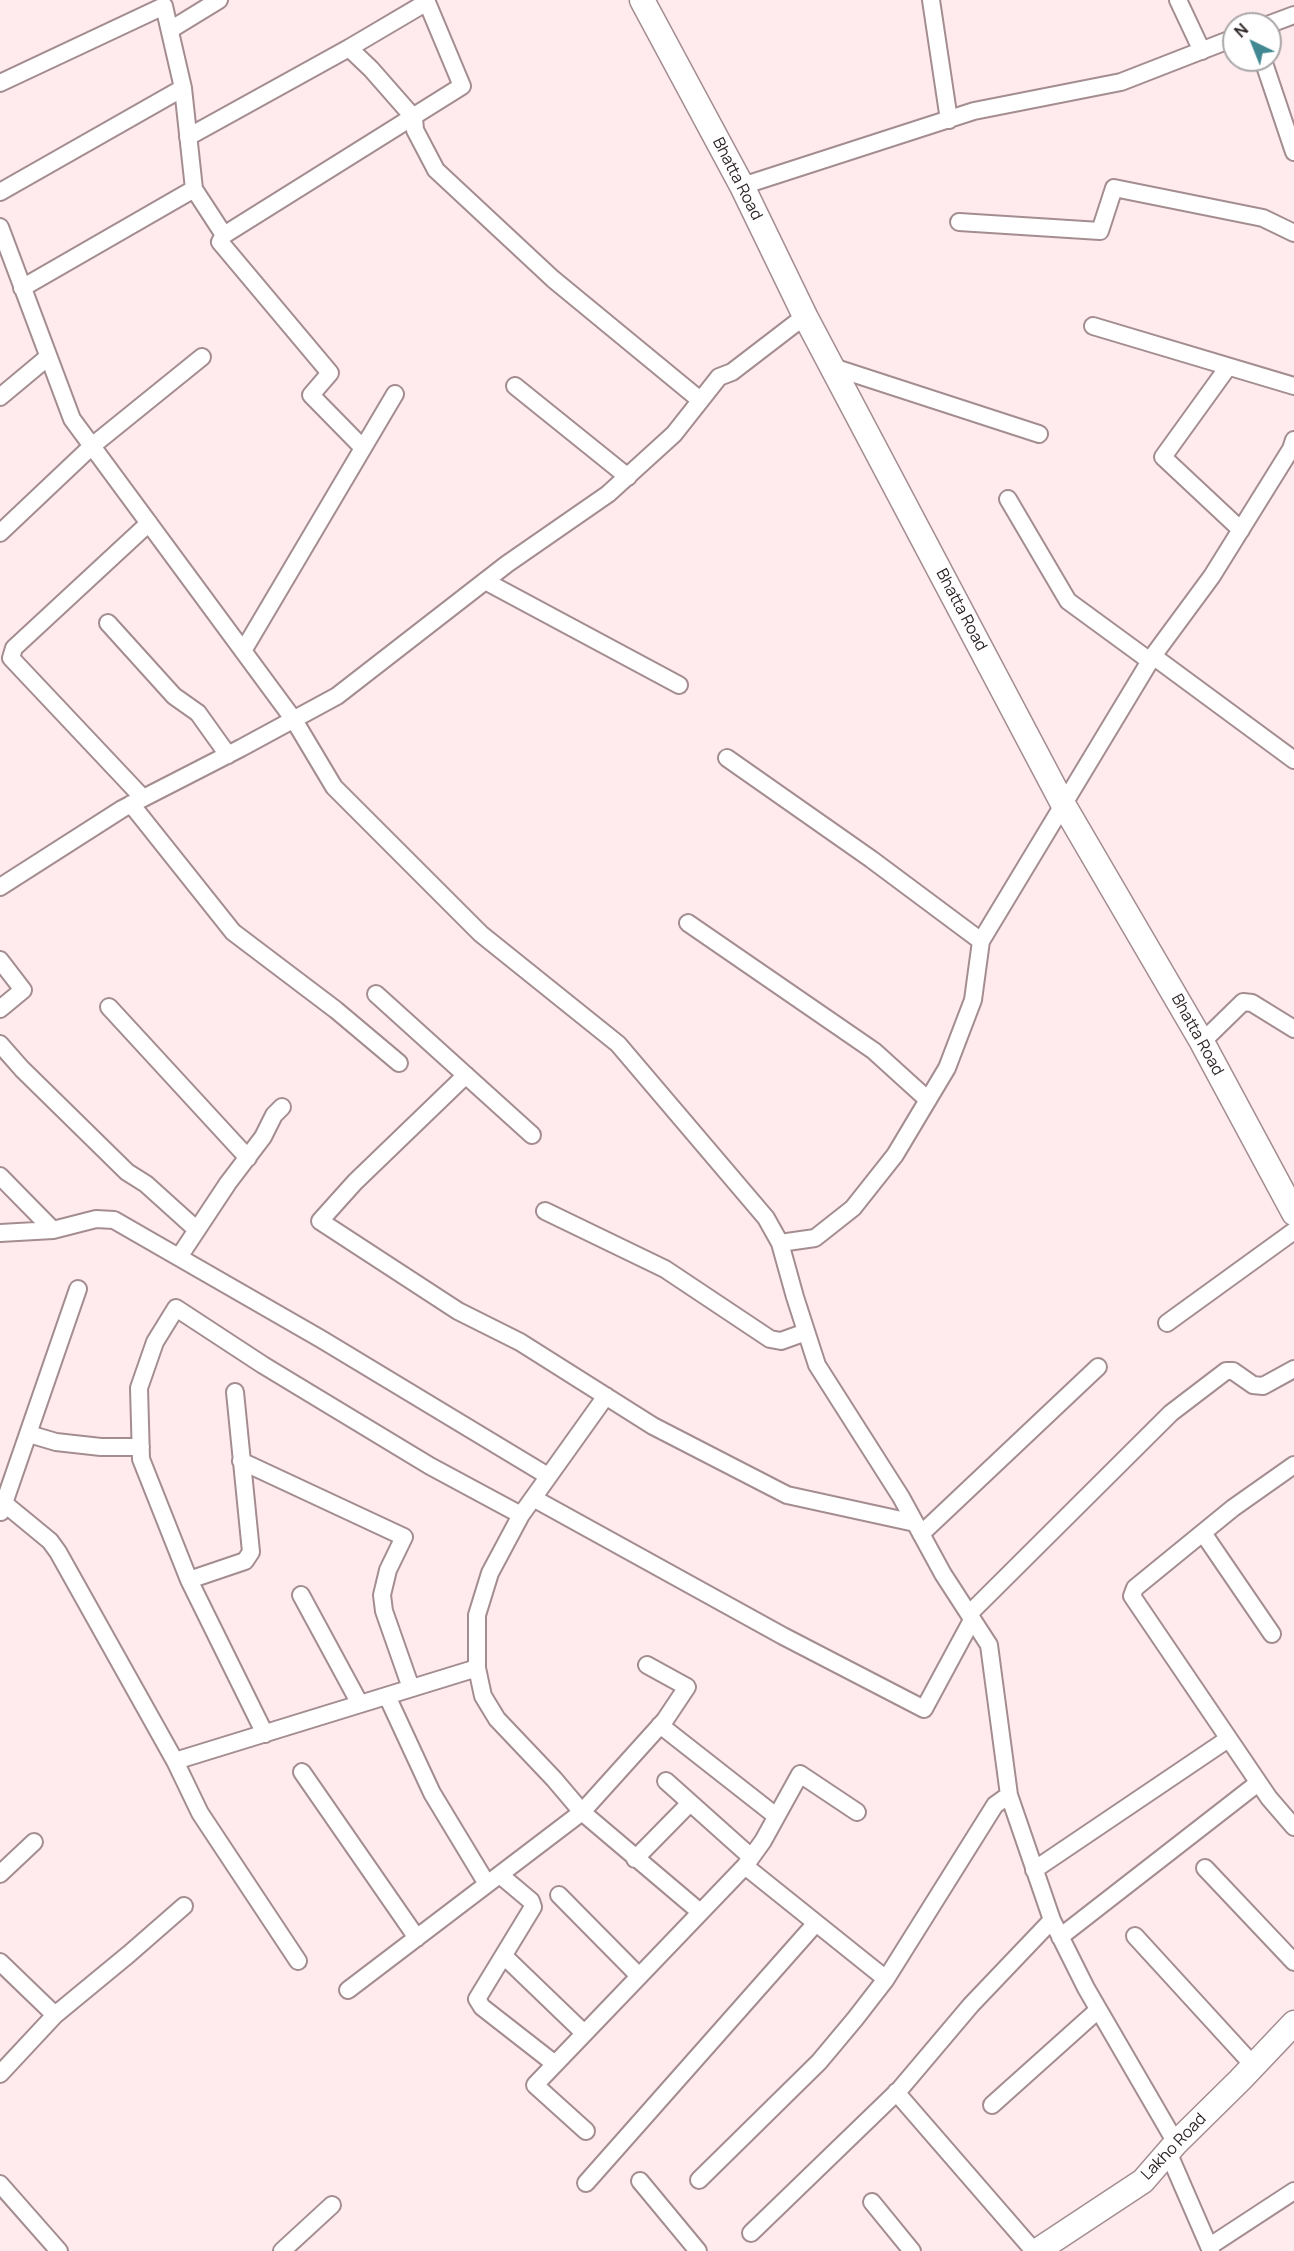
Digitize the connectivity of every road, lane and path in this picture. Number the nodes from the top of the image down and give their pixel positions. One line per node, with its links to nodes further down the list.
1 (219, 0): 6 (street)
2 (642, 0): 17 (main road, Bhatta Road)
3 (931, 0): 14 (street)
4 (1178, 0): 9 (street)
5 (427, 1): 8 (street); 13 (street)
6 (170, 30): 11 (street); 12 (street)
7 (1222, 43): 9 (street)
8 (349, 48): 13 (street); 15 (street)
9 (1202, 51): 14 (street)
10 (1267, 72): 16 (street)
11 (0, 83)
12 (183, 88): 15 (street); 19 (street)
13 (414, 118): 23 (street); 35 (street)
14 (949, 120): 17 (street)
15 (188, 137): 18 (street)
16 (1294, 152)
17 (742, 186): 25 (main road, Bhatta Road)
18 (194, 189): 23 (street); 24 (street)
19 (0, 192)
20 (959, 222): 22 (street)
21 (0, 227): 24 (street)
22 (1294, 233)
23 (224, 235): 39 (street)
24 (22, 288): 27 (street)
25 (805, 316): 29 (main road, Bhatta Road); 35 (street)
26 (1093, 326): 30 (street)
27 (48, 357): 34 (street); 38 (street)
28 (202, 357): 38 (street)
29 (833, 367): 36 (street); 55 (main road, Bhatta Road)
30 (1228, 367): 32 (street); 43 (street)
31 (515, 386): 40 (street)
32 (1294, 386)
33 (395, 394): 39 (street)
34 (0, 397)
35 (700, 400): 40 (street)
36 (1039, 434)
37 (1294, 440): 43 (street)
38 (92, 446): 42 (street); 44 (street)
39 (363, 448): 47 (street)
40 (628, 477): 45 (street)
41 (1008, 500): 48 (street)
42 (149, 523): 47 (street); 54 (street)
43 (1241, 530): 48 (street)
44 (0, 532)
45 (485, 581): 49 (street); 50 (street)
46 (108, 623): 51 (street)
47 (243, 651): 50 (street)
48 (1152, 658): 53 (street); 55 (street)
49 (679, 685)
50 (294, 720): 51 (street); 79 (street)
51 (228, 755): 54 (street)
52 (728, 759): 58 (street)
53 (1294, 760)
54 (137, 801): 56 (street); 66 (street)
55 (1063, 804): 58 (street); 64 (main road, Bhatta Road)
56 (0, 887)
57 (688, 923): 68 (street)
58 (981, 941): 68 (street)
59 (0, 960): 62 (street)
60 (376, 994): 67 (street)
61 (109, 1007): 71 (street)
62 (0, 1009)
63 (1294, 1029): 64 (street)
64 (1202, 1042): 74 (main road, Bhatta Road)
65 (0, 1044): 76 (street)
66 (399, 1063)
67 (466, 1075): 70 (street); 87 (street)
68 (928, 1100): 79 (street)
69 (282, 1107): 71 (street)
70 (532, 1135)
71 (248, 1158): 76 (street)
72 (0, 1176): 75 (street)
73 (545, 1211): 83 (street)
74 (1294, 1213)
75 (53, 1230): 78 (street); 80 (street)
76 (197, 1230): 80 (street)
77 (1294, 1231): 82 (street)
78 (0, 1233)
79 (780, 1243): 83 (street)
80 (179, 1257): 92 (street)
81 (78, 1289): 88 (street)
82 (1167, 1323)
83 (806, 1332): 96 (street)
84 (1098, 1367): 96 (street)
85 (1294, 1369): 100 (street)
86 (235, 1392): 90 (street)
87 (606, 1396): 92 (street); 96 (street)
88 (29, 1434): 89 (street); 94 (street)
89 (141, 1448): 95 (street); 98 (street)
90 (242, 1461): 98 (street); 104 (street)
91 (1294, 1465): 97 (street)
92 (548, 1476): 93 (street)
93 (533, 1498): 95 (street); 100 (street)
94 (2, 1509): 110 (street)
95 (521, 1515): 103 (street)
96 (918, 1528): 100 (street)
97 (1203, 1533): 101 (street); 109 (street)
98 (189, 1580): 108 (street)
99 (302, 1595): 106 (street)
100 (971, 1617): 114 (street)
101 (1272, 1634)
102 (647, 1665): 107 (street)
103 (477, 1668): 104 (street); 116 (street)
104 (411, 1688): 105 (street)
105 (387, 1696): 106 (street); 126 (street)
106 (360, 1704): 108 (street)
107 (660, 1725): 116 (street); 118 (street)
108 (265, 1734): 110 (street)
109 (1228, 1739): 113 (street); 124 (street)
110 (175, 1761): 136 (street)
111 (302, 1772): 134 (street)
112 (666, 1781): 115 (street)
113 (1258, 1783): 119 (street); 133 (street)
114 (1009, 1795): 124 (street); 140 (street)
115 (690, 1803): 121 (street); 122 (street)
116 (582, 1812): 121 (street); 126 (street)
117 (856, 1812): 118 (street)
118 (776, 1816): 122 (street)
119 (1294, 1827)
120 (34, 1842): 125 (street)
121 (634, 1858): 129 (street)
122 (748, 1861): 129 (street); 131 (street)
123 (1205, 1868): 138 (street)
124 (1034, 1870): 130 (street)
125 (0, 1874)
126 (493, 1880): 134 (street); 135 (street)
127 (560, 1895): 139 (street)
128 (184, 1906): 143 (street)
129 (700, 1912): 139 (street)
130 (1052, 1920): 133 (street); 149 (street)
131 (816, 1923): 140 (street); 155 (street)
132 (1135, 1936): 147 (street)
133 (1060, 1937): 142 (street)
134 (417, 1938): 141 (street)
135 (504, 1956): 145 (street); 146 (street)
136 (298, 1961)
137 (0, 1962): 143 (street)
138 (1294, 1962)
139 (639, 1976): 145 (street)
140 (886, 1979): 153 (street)
141 (348, 1990)
142 (1098, 2010): 150 (street); 152 (street)
143 (55, 2015): 148 (street)
144 (1294, 2023): 147 (main road, Lakho Road)
145 (584, 2033): 146 (street)
146 (555, 2064): 151 (street)
147 (1254, 2066): 152 (main road, Lakho Road)
148 (0, 2074)
149 (896, 2092): 160 (street); 166 (street)
150 (993, 2105)
151 (586, 2131)
152 (1172, 2147): 161 (street); 166 (main road, Lakho Road)
153 (699, 2180)
154 (640, 2181): 164 (street)
155 (586, 2183)
156 (0, 2184): 162 (street)
157 (1294, 2191): 161 (street)
158 (872, 2202): 165 (street)
159 (332, 2205): 163 (street)
160 (751, 2233)
161 (1211, 2248)
162 (59, 2251)
163 (282, 2251)
164 (698, 2251)
165 (912, 2251)
166 (1036, 2251)

